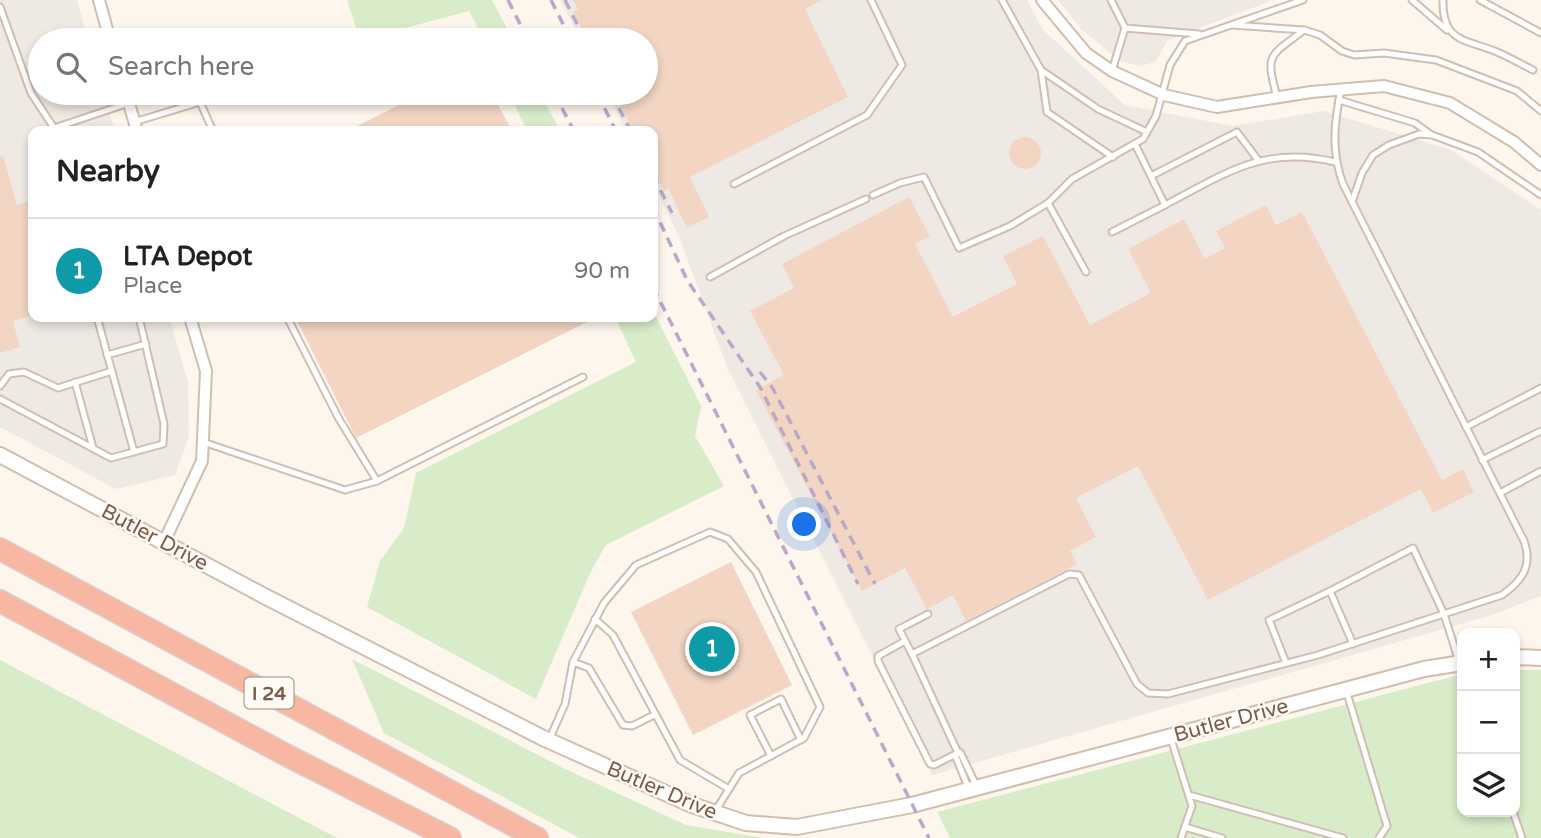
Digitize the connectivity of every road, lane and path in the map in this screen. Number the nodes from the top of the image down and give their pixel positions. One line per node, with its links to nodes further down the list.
1 (99, 0): 12 (street)
2 (871, 0): 44 (lane)
3 (1002, 0): 18 (lane)
4 (1042, 0): 20 (street)
5 (1111, 0): 13 (lane)
6 (1303, 0): 11 (lane)
7 (1412, 0): 15 (lane)
8 (1443, 0): 15 (lane)
9 (1480, 0): 16 (lane)
10 (0, 7): 21 (lane)
11 (1230, 25): 14 (lane); 17 (lane)
12 (107, 28)
13 (1125, 28): 17 (lane); 20 (lane)
14 (1304, 30): 24 (lane); 30 (lane)
15 (1450, 32): 19 (lane)
16 (1541, 33)
17 (1204, 34): 22 (lane)
18 (1041, 70): 36 (lane); 39 (lane)
19 (1533, 70)
20 (1112, 71): 22 (street)
21 (28, 85)
22 (1164, 95): 24 (street); 36 (lane)
23 (1340, 95): 24 (street); 37 (lane); 41 (lane); 42 (street)
24 (1277, 97)
25 (38, 105): 31 (lane)
26 (110, 105): 32 (lane)
27 (129, 105): 33 (street)
28 (192, 105): 34 (lane)
29 (201, 105): 35 (lane)
30 (1541, 111)
31 (51, 126)
32 (60, 126)
33 (135, 126)
34 (138, 126)
35 (211, 126)
36 (1147, 132): 38 (lane)
37 (1432, 135): 46 (lane); 48 (lane)
38 (1135, 144): 39 (lane); 43 (lane)
39 (1113, 157): 49 (lane)
40 (1258, 160): 41 (lane); 43 (lane); 50 (lane)
41 (1335, 162): 48 (lane)
42 (1541, 165)
43 (1151, 176): 50 (lane)
44 (734, 184)
45 (873, 195): 49 (lane)
46 (1541, 195)
47 (866, 199): 53 (lane)
48 (1352, 202): 66 (lane)
49 (1048, 203): 52 (lane)
50 (1165, 205): 51 (lane)
51 (1112, 232)
52 (1086, 272)
53 (710, 278)
54 (98, 322): 59 (lane)
55 (140, 322): 58 (lane)
56 (191, 322): 68 (street)
57 (290, 322): 74 (lane)
58 (146, 344): 59 (lane); 70 (lane)
59 (107, 355): 60 (lane)
60 (112, 371): 62 (lane); 70 (lane)
61 (583, 377): 74 (lane)
62 (75, 382): 63 (lane); 69 (lane)
63 (0, 386)
64 (1541, 388): 66 (lane)
65 (0, 399): 69 (lane)
66 (1466, 427): 72 (lane)
67 (1541, 431): 72 (lane)
68 (203, 442): 74 (lane); 76 (street)
69 (93, 448): 70 (lane)
70 (134, 452)
71 (0, 455): 76 (street, Butler Drive)
72 (1482, 460): 75 (lane)
73 (1541, 471): 75 (lane)
74 (377, 481)
75 (1500, 493): 81 (lane)
76 (164, 542): 95 (street, Butler Drive)
77 (0, 549): 106 (highway, I 24)
78 (1330, 591): 81 (lane); 84 (lane); 90 (lane)
79 (0, 601): 105 (highway, I 24)
80 (928, 614): 83 (lane)
81 (1444, 614): 84 (lane); 86 (lane)
82 (595, 619): 89 (lane); 93 (lane); 96 (lane)
83 (905, 641): 85 (lane); 97 (lane)
84 (1353, 644): 90 (lane)
85 (912, 654): 90 (lane); 97 (lane)
86 (1457, 654)
87 (1520, 657): 88 (street)
88 (1541, 658)
89 (573, 662): 93 (lane); 95 (lane)
90 (1286, 663)
91 (1457, 666): 92 (street, Butler Drive)
92 (1346, 690): 94 (street, Butler Drive); 110 (lane)
93 (654, 715): 100 (lane)
94 (1170, 736): 99 (street, Butler Drive); 101 (lane)
95 (549, 740): 102 (street, Butler Drive)
96 (801, 740): 98 (lane); 98 (lane)
97 (958, 753): 99 (lane)
98 (771, 756): 100 (lane)
99 (973, 788): 102 (street, Butler Drive)
100 (729, 789): 102 (lane)
101 (1189, 795): 104 (lane); 109 (lane)
102 (715, 813)
103 (1515, 817): 111 (lane)
104 (1185, 827): 107 (lane); 108 (lane)
105 (450, 838)
106 (537, 838)
107 (1181, 838)
108 (1222, 838)
109 (1343, 838)
110 (1379, 838)
111 (1522, 838)

